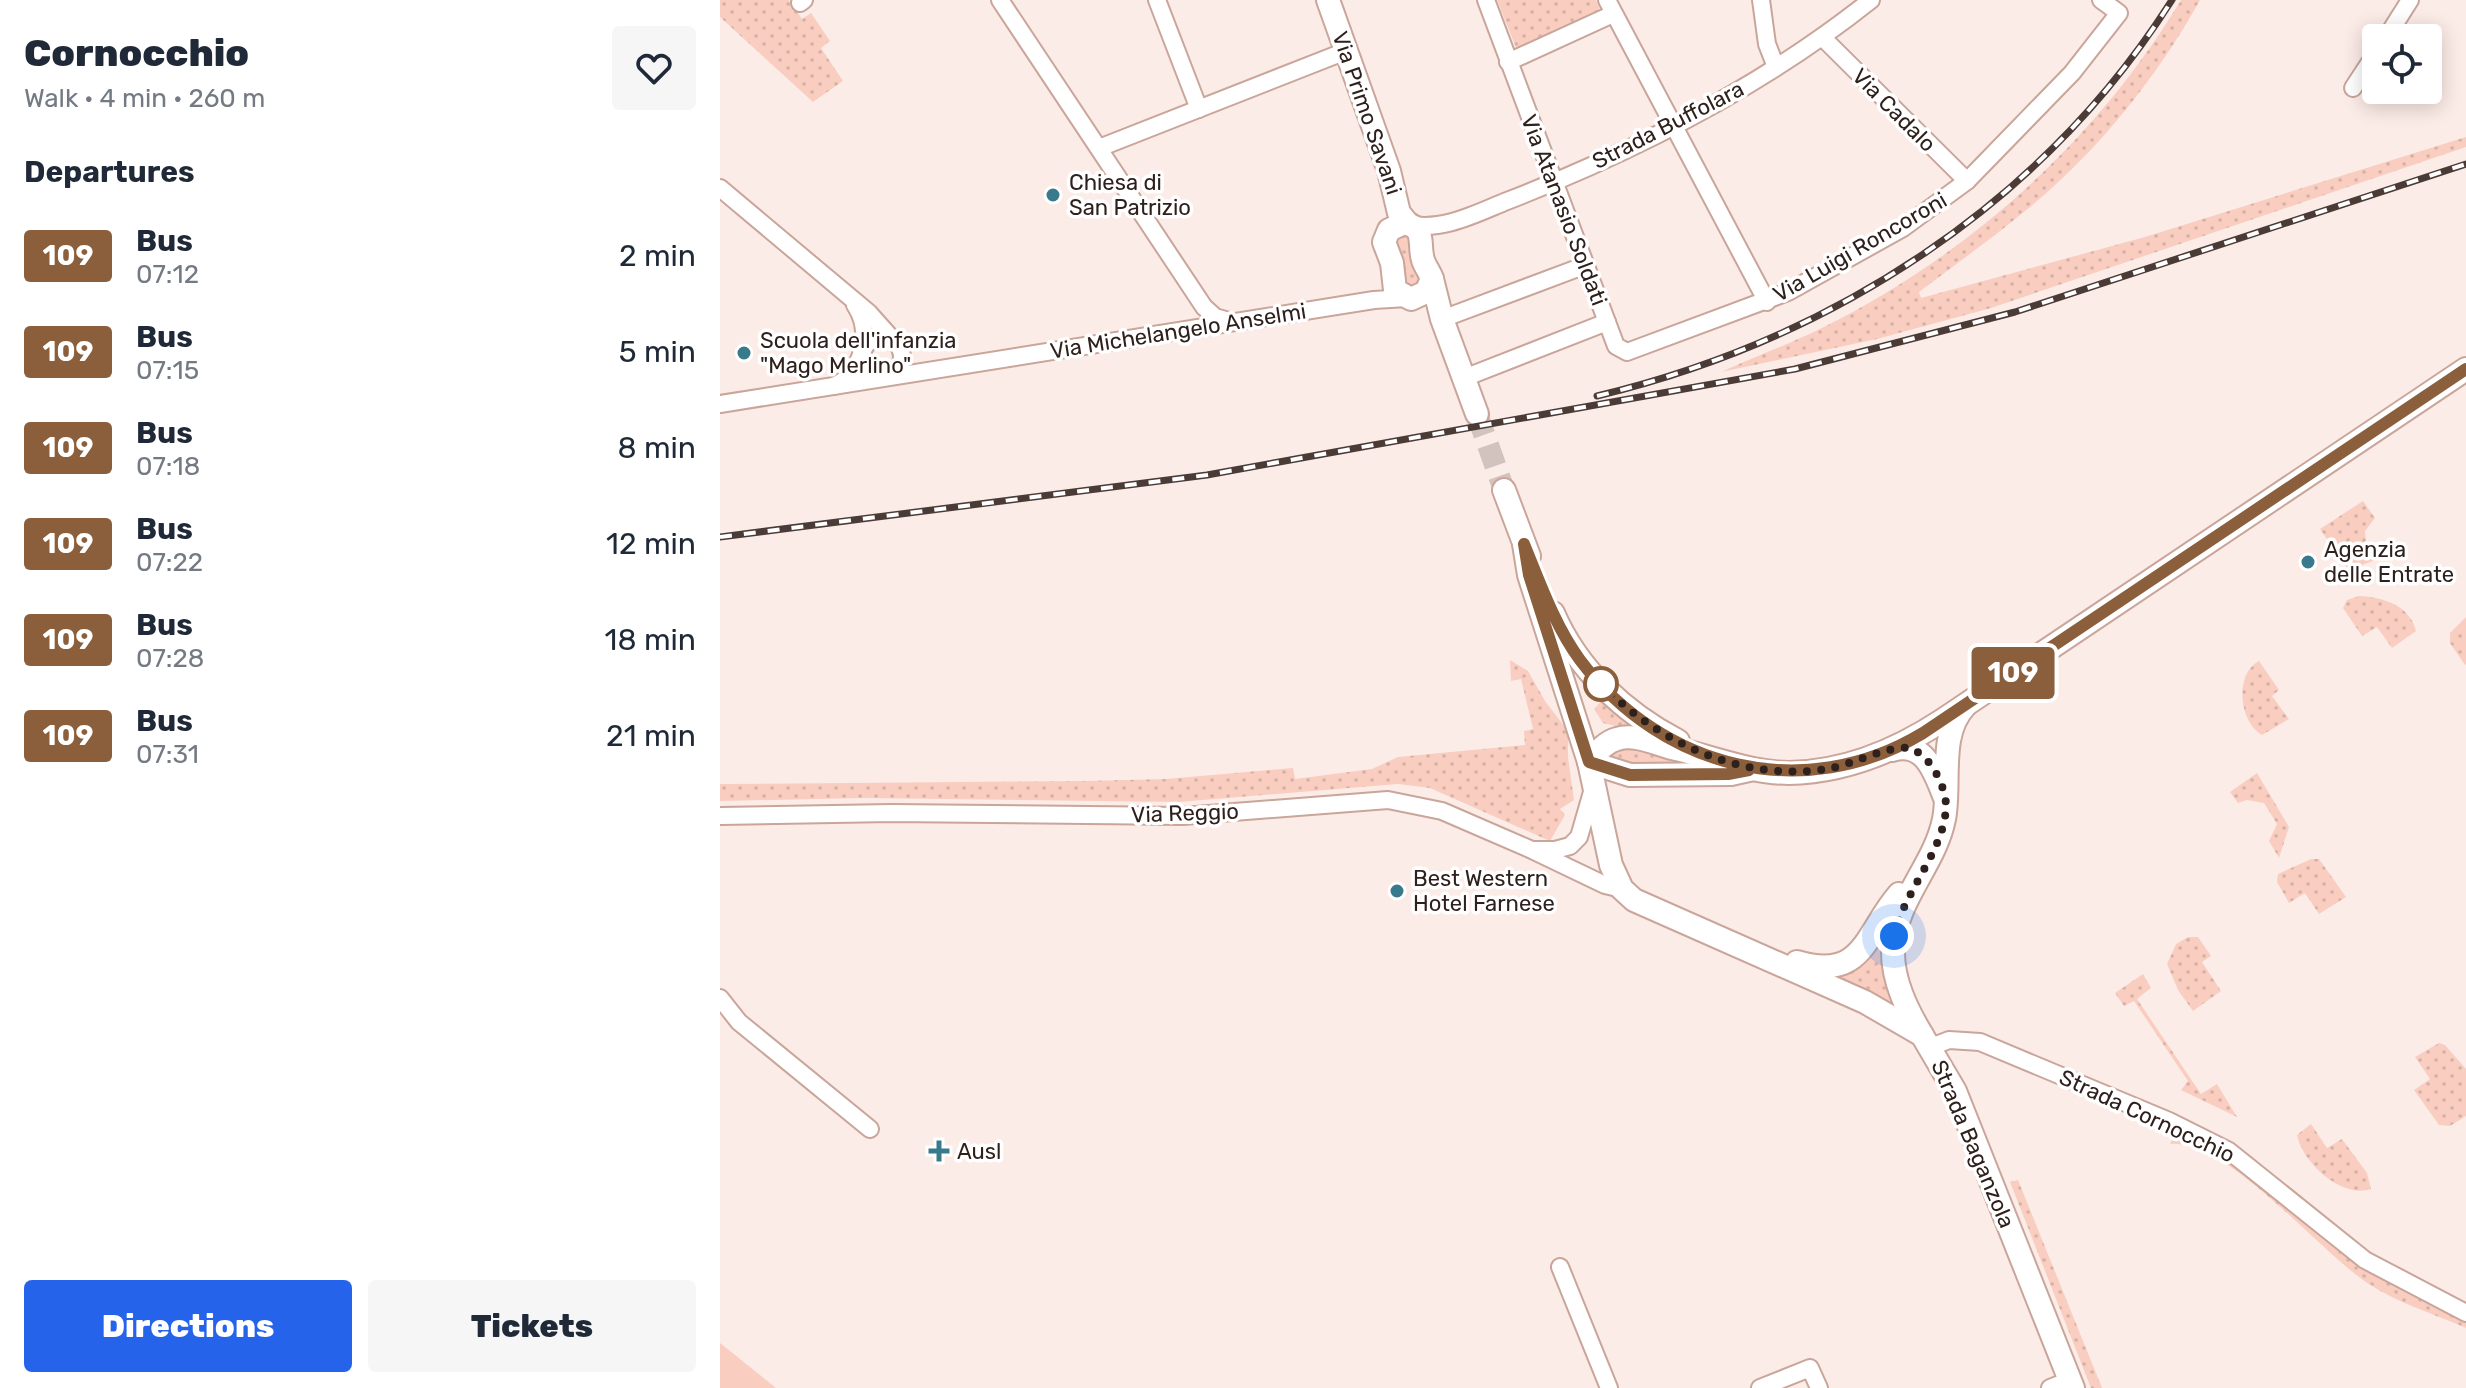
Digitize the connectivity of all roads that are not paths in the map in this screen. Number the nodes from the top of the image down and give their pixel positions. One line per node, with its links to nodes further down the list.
1 (1000, 0): 19 (street)
2 (1157, 0): 17 (street)
3 (1328, 0): 12 (street, Via Primo Savani)
4 (1486, 0): 13 (street, Via Atanasio Soldati)
5 (1761, 0): 14 (street)
6 (1871, 0): 11 (street, Strada Buffolara)
7 (2101, 0): 20 (street, Via Luigi Roncoroni)
8 (2410, 0): 10 (street)
9 (1610, 7): 13 (street); 18 (street)
10 (2395, 24)
11 (1822, 37): 14 (street, Strada Buffolara); 20 (street, Via Cadalo)
12 (1346, 51): 17 (street); 24 (street, Via Primo Savani)
13 (1508, 62): 21 (street, Via Atanasio Soldati)
14 (1776, 67): 18 (street, Strada Buffolara)
15 (2362, 74): 16 (street)
16 (2353, 88)
17 (1199, 109): 19 (street)
18 (1672, 126): 21 (street, Strada Buffolara); 31 (street)
19 (1099, 148): 33 (street)
20 (1967, 181): 31 (street, Via Luigi Roncoroni)
21 (1554, 182): 23 (street, Strada Buffolara); 26 (street, Via Atanasio Soldati)
22 (721, 190): 32 (street, Via Michelangelo Anselmi)
23 (1449, 223): 24 (street, Strada Buffolara); 25 (street, Strada Buffolara)
24 (1408, 224): 25 (street, Via Primo Savani); 27 (street, Via Primo Savani)
25 (1422, 250): 28 (street, Via Primo Savani)
26 (1586, 265): 34 (street); 36 (street, Via Atanasio Soldati)
27 (1393, 275): 29 (street); 30 (street, Via Primo Savani)
28 (1432, 279): 30 (street); 34 (street, Via Primo Savani)
29 (1357, 289)
30 (1407, 298): 34 (street, Via Primo Savani); 35 (street, Via Michelangelo Anselmi)
31 (1767, 302): 39 (street, Via Luigi Roncoroni)
32 (855, 305): 38 (street, Via Michelangelo Anselmi); 40 (street)
33 (1204, 307): 35 (street); 37 (street)
34 (1442, 319): 44 (street, Via Primo Savani)
35 (1235, 321): 37 (street, Via Michelangelo Anselmi)
36 (1607, 322): 39 (street, Via Atanasio Soldati); 44 (street)
37 (1193, 327): 41 (street, Via Michelangelo Anselmi)
38 (897, 344): 40 (street); 41 (street, Via Michelangelo Anselmi); 43 (street)
39 (1627, 352)
40 (862, 353): 43 (street); 45 (street)
41 (949, 368): 43 (street, Via Michelangelo Anselmi)
42 (2466, 369): 50 (street)
43 (884, 377): 45 (street, Via Michelangelo Anselmi)
44 (1464, 378): 47 (street, Via Primo Savani)
45 (834, 386): 46 (street, Via Michelangelo Anselmi)
46 (720, 404)
47 (1477, 414)
48 (1504, 490): 49 (street)
49 (1524, 544): 52 (street); 54 (street)
50 (1971, 701): 51 (street); 55 (street)
51 (1892, 750): 53 (street); 55 (street)
52 (1695, 751): 53 (street); 54 (street)
53 (1752, 770): 54 (street)
54 (1591, 772): 57 (street); 59 (street)
55 (1946, 803): 58 (street)
56 (720, 816): 57 (street, Via Reggio)
57 (1532, 850): 59 (street, Strada Baganzola)
58 (1919, 873): 60 (street); 62 (street)
59 (1622, 889): 60 (street, Strada Baganzola)
60 (1750, 951): 62 (street, Strada Baganzola)
61 (720, 998): 63 (street)
62 (1926, 1041): 65 (street, Strada Cornocchio); 66 (street, Strada Baganzola)
63 (870, 1129)
64 (1560, 1267): 67 (street)
65 (2466, 1313)
66 (2064, 1385)
67 (1609, 1388)
68 (1760, 1388): 69 (street)
69 (1819, 1388)

